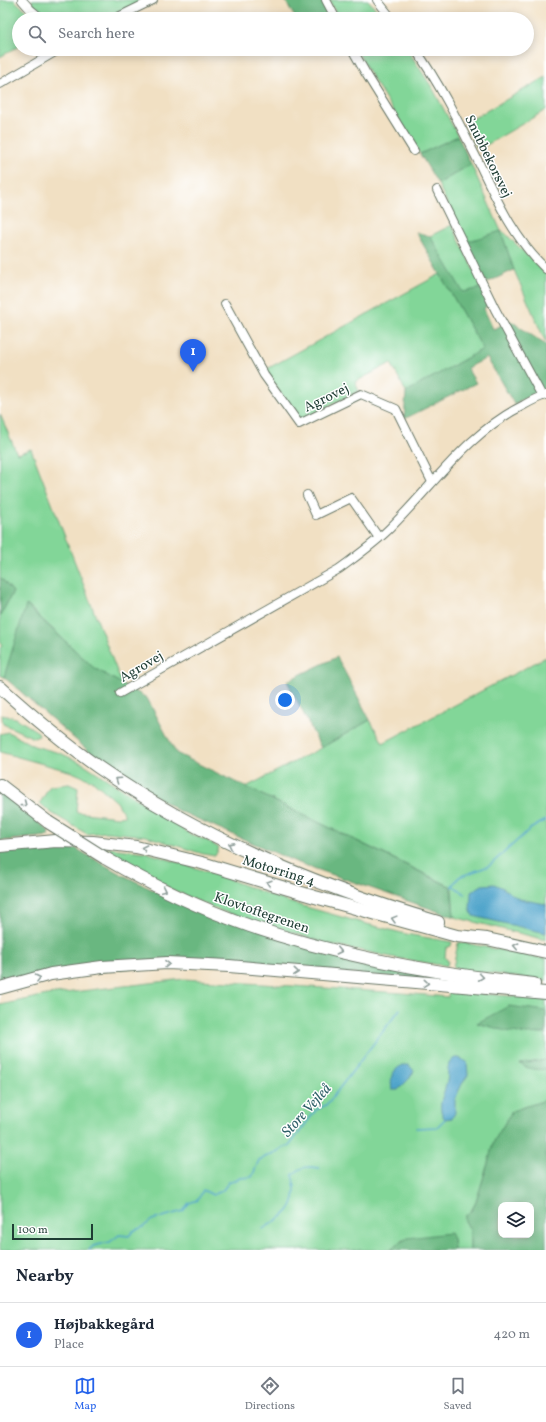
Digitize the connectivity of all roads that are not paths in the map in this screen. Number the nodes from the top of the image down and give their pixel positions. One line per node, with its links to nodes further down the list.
1 (22, 0): 5 (street)
2 (153, 0): 6 (street)
3 (326, 0): 7 (street)
4 (376, 0): 8 (street)
5 (34, 12)
6 (128, 12)
7 (332, 12)
8 (386, 12)
9 (48, 56): 12 (street)
10 (356, 56): 13 (street)
11 (419, 56): 15 (street, Snubbekorsvej)
12 (0, 84)
13 (414, 151)
14 (437, 190): 17 (street, Agrovej)
15 (546, 269)
16 (225, 304): 18 (street, Agrovej)
17 (544, 395): 18 (street, Agrovej)
18 (432, 482): 20 (street, Agrovej)
19 (306, 495): 20 (street)
20 (379, 538): 22 (street, Agrovej)
21 (0, 687): 25 (highway, one-way to 21)
22 (120, 693)
23 (0, 785): 27 (highway, Klovtoftegrenen, one-way to 27, bridge)
24 (0, 846): 25 (highway, Motorring 4, one-way to 24)
25 (487, 939): 26 (highway, Motorring 4, one-way to 25)
26 (546, 952)
27 (546, 985)
28 (0, 988): 29 (highway, one-way to 29)
29 (546, 993)

